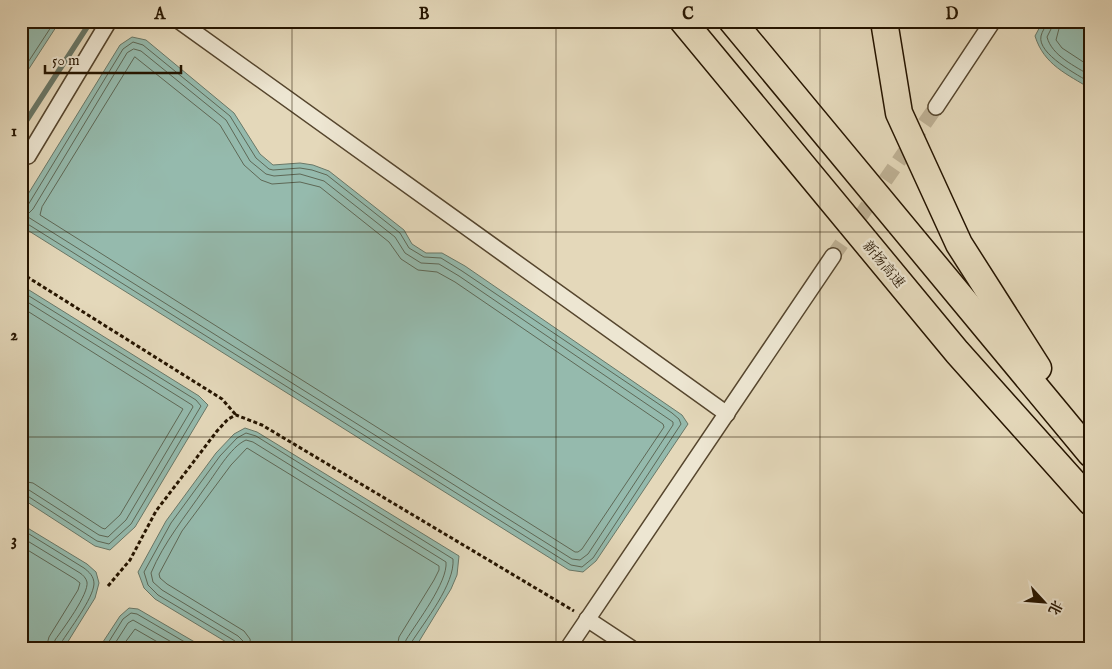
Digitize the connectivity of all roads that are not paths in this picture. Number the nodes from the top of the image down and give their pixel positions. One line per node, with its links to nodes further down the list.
1 (109, 21): 8 (street)
2 (179, 21): 10 (street)
3 (682, 21): 13 (highway, 新扬高速)
4 (732, 21): 12 (highway)
5 (884, 21): 11 (highway)
6 (992, 21): 7 (street)
7 (936, 107)
8 (21, 150)
9 (833, 256): 10 (street)
10 (727, 414): 14 (street)
11 (1091, 439)
12 (1091, 454)
13 (1091, 502)
14 (587, 618): 15 (street); 16 (street)
15 (568, 648)
16 (631, 648)

